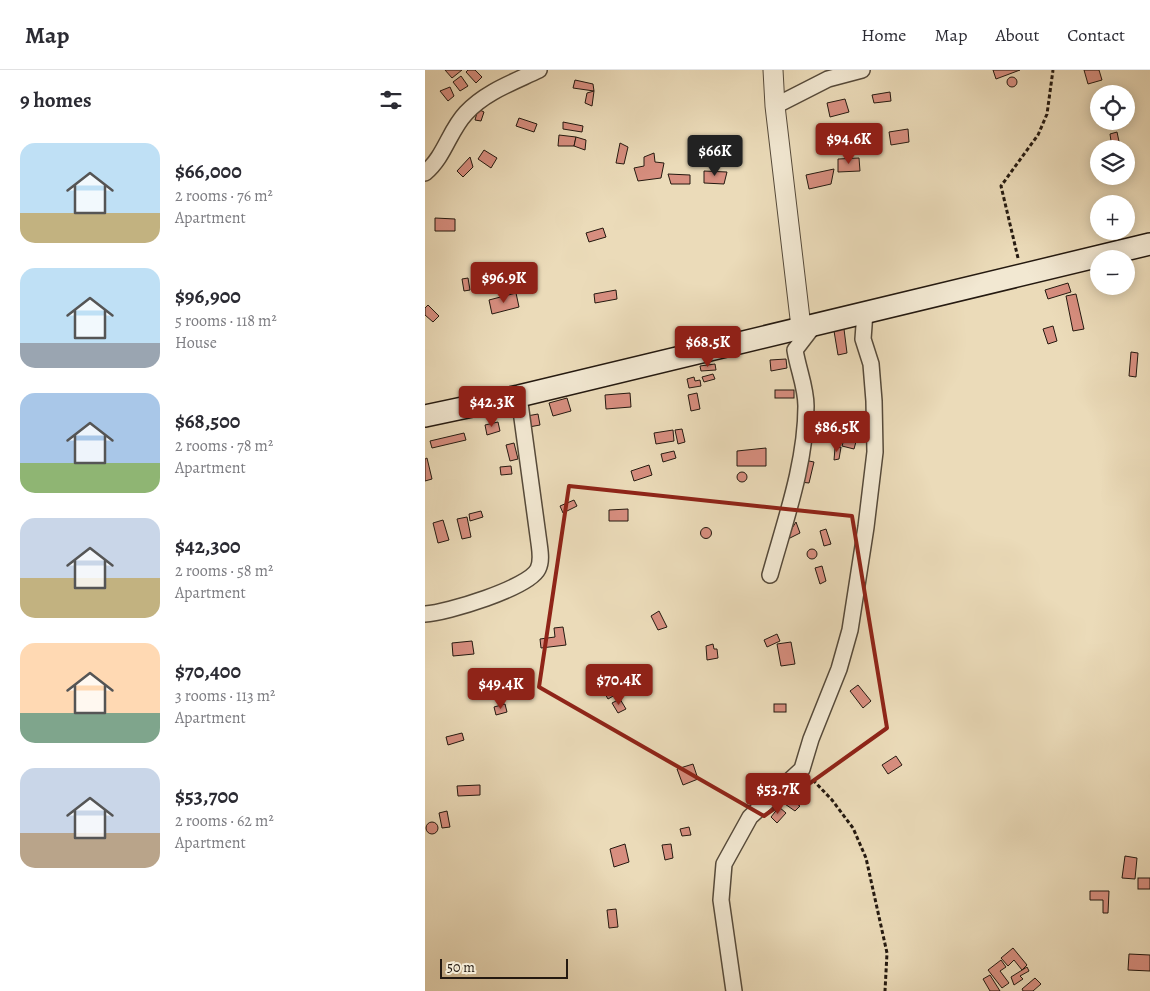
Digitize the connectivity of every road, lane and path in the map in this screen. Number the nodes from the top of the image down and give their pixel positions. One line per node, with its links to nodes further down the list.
1 (539, 70): 6 (street)
2 (773, 70): 5 (street)
3 (862, 70): 5 (street)
4 (1053, 70): 8 (path)
5 (775, 106): 10 (street)
6 (425, 173)
7 (1150, 244): 8 (main road)
8 (1023, 274): 9 (main road)
9 (865, 312): 10 (main road); 15 (street)
10 (808, 325): 11 (main road); 13 (street)
11 (519, 396): 12 (main road); 14 (street)
12 (425, 416)
13 (771, 575)
14 (425, 614)
15 (802, 769): 16 (street); 17 (path)
16 (733, 991)
17 (885, 991)

